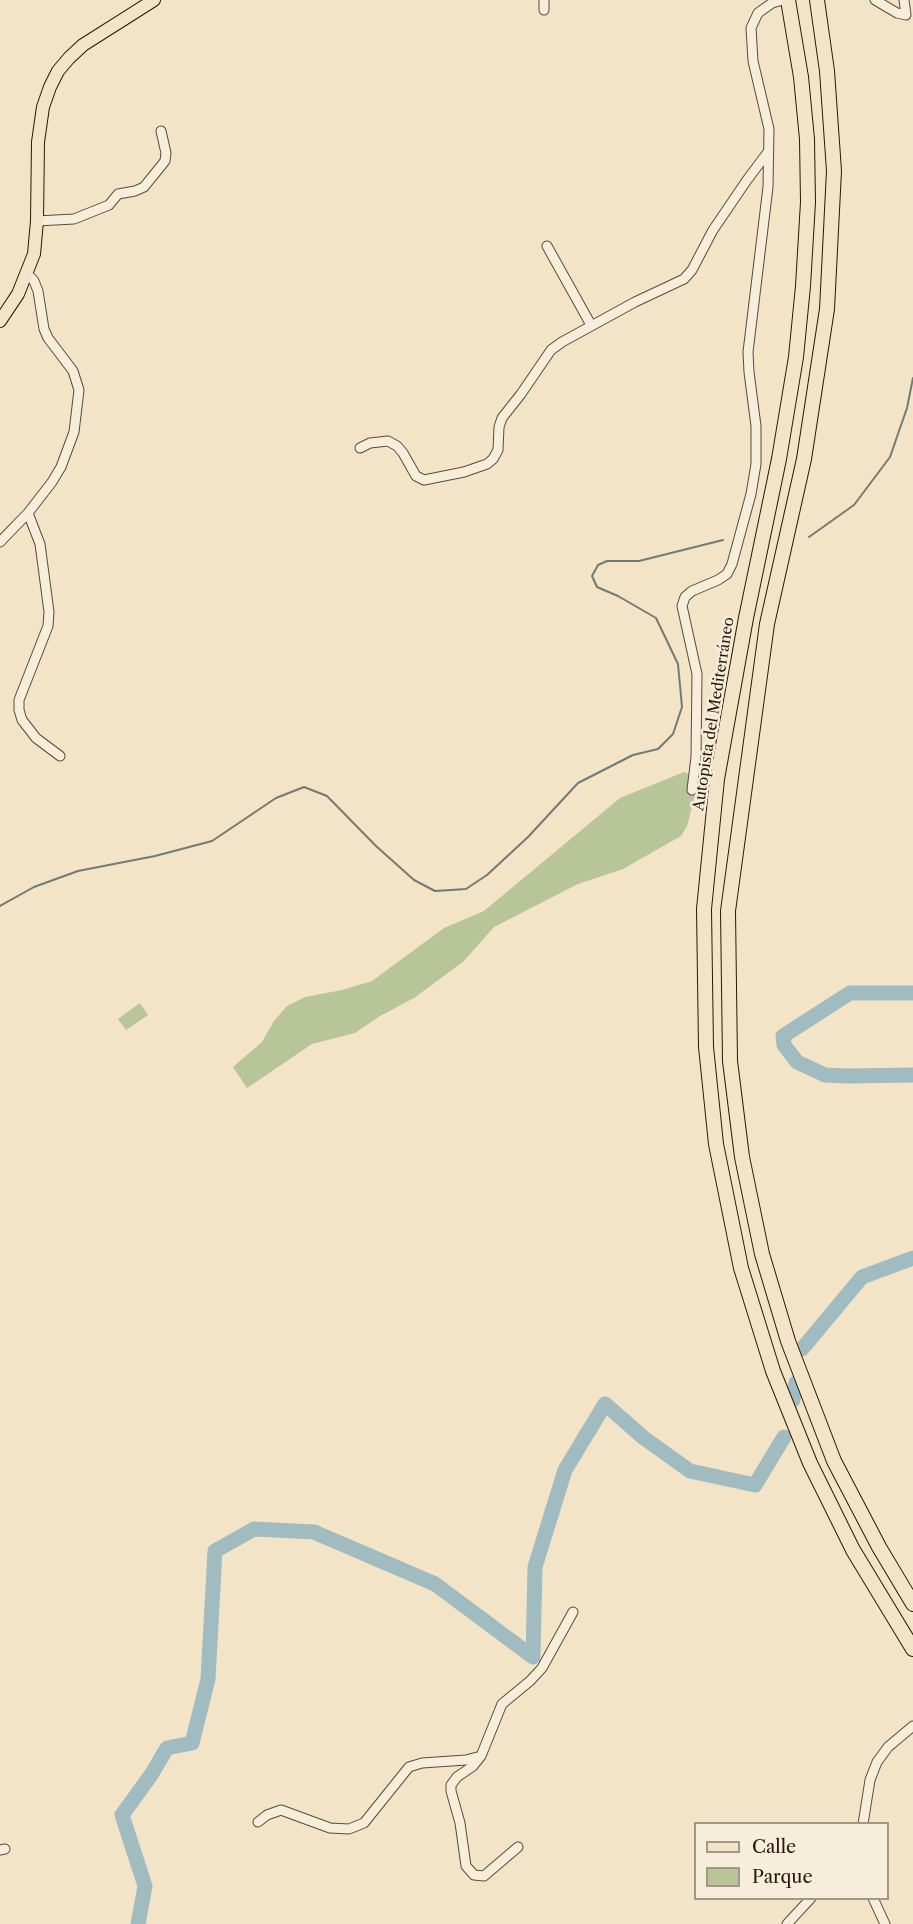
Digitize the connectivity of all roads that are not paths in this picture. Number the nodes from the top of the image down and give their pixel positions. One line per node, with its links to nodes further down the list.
1 (154, 0): 9 (main road)
2 (783, 0): 8 (street)
3 (788, 0): 21 (highway, Autopista del Mediterráneo)
4 (817, 0): 19 (highway)
5 (875, 0): 6 (street)
6 (904, 0)
7 (161, 131): 9 (street)
8 (768, 152): 13 (street); 18 (street)
9 (37, 221): 11 (main road)
10 (547, 246): 13 (street)
11 (27, 273): 12 (main road); 15 (street)
12 (0, 321)
13 (591, 326): 14 (street)
14 (360, 448)
15 (28, 513): 16 (street); 17 (street)
16 (0, 542)
17 (60, 756)
18 (692, 790)
19 (913, 1604)
20 (573, 1612): 23 (street)
21 (913, 1649)
22 (913, 1726): 25 (street)
23 (481, 1756): 24 (street); 26 (street)
24 (258, 1822)
25 (863, 1822)
26 (518, 1847)
27 (810, 1900): 29 (street)
28 (873, 1900): 30 (street)
29 (787, 1924)
30 (885, 1924)

